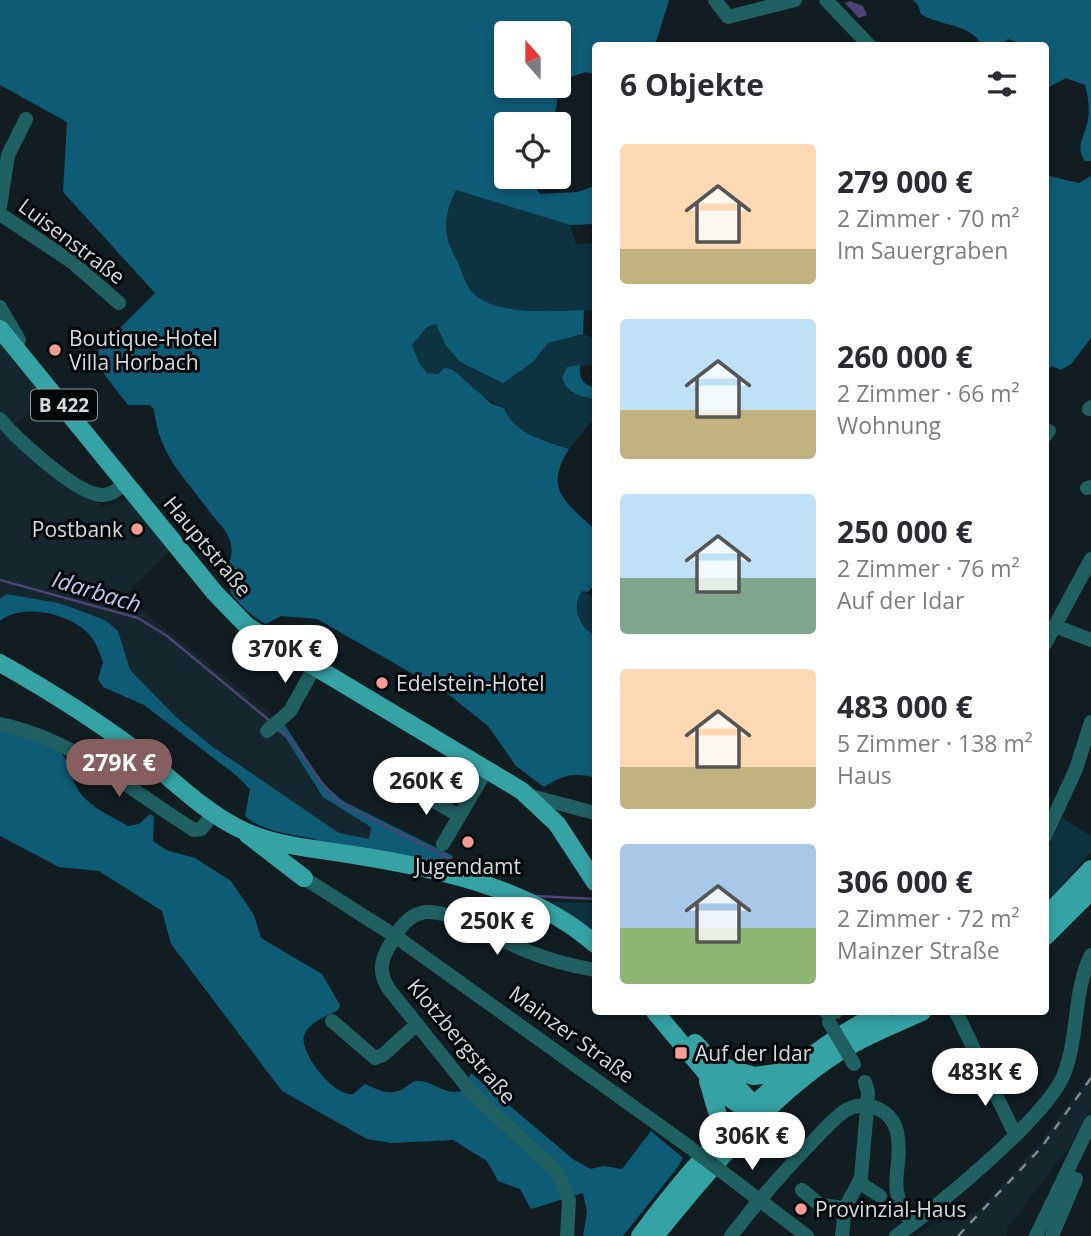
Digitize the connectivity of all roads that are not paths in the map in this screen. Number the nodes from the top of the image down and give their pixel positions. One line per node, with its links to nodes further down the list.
1 (715, 0): 2 (street)
2 (795, 0)
3 (826, 0): 4 (street)
4 (866, 42)
5 (26, 119): 6 (street)
6 (0, 207)
7 (0, 214): 8 (street, Luisenstraße)
8 (119, 303)
9 (0, 307): 11 (street)
10 (0, 329): 11 (main road, Hauptstraße / B 422)
11 (15, 348): 13 (main road, Hauptstraße / B 422)
12 (0, 419): 13 (street)
13 (126, 483): 19 (main road, Hauptstraße / B 422)
14 (1091, 559): 15 (street)
15 (1055, 626): 16 (street); 17 (street)
16 (1049, 637)
17 (1091, 640)
18 (0, 663): 27 (main road)
19 (314, 668): 22 (street); 23 (main road, Hauptstraße / B 422)
20 (1091, 722): 30 (street)
21 (0, 724): 27 (street)
22 (273, 726)
23 (487, 769): 25 (main road, Hauptstraße / B 422); 29 (street)
24 (411, 788): 29 (street)
25 (527, 795): 26 (street, Hauptstraße); 32 (main road, B 422)
26 (579, 809): 28 (street, Hauptstraße); 32 (street)
27 (215, 812): 31 (main road)
28 (592, 812)
29 (458, 815): 33 (street)
30 (1049, 827)
31 (240, 829): 34 (main road); 37 (main road)
32 (568, 839): 36 (main road, B 422)
33 (443, 844)
34 (317, 848): 37 (main road); 42 (main road)
35 (1091, 869): 39 (main road)
36 (592, 877)
37 (304, 878): 41 (street, Mainzer Straße)
38 (1091, 891): 40 (main road)
39 (1049, 913)
40 (1049, 933)
41 (395, 936): 44 (street); 52 (street, Klotzbergstraße); 69 (street, Mainzer Straße, bridge)
42 (592, 942)
43 (1091, 955): 45 (street)
44 (592, 969)
45 (1085, 1004): 57 (street)
46 (663, 1015): 53 (main road)
47 (830, 1015): 60 (street, bridge)
48 (877, 1015): 54 (main road)
49 (916, 1015): 55 (main road)
50 (958, 1015): 57 (street)
51 (332, 1021): 52 (street)
52 (417, 1024): 65 (street, Klotzbergstraße)
53 (708, 1067): 54 (main road); 55 (main road); 59 (main road)
54 (792, 1071): 55 (main road)
55 (754, 1113): 59 (main road); 67 (main road)
56 (1091, 1122): 72 (street)
57 (1015, 1134): 64 (street)
58 (1091, 1142): 73 (street)
59 (718, 1145): 66 (main road)
60 (860, 1183): 62 (street); 63 (street)
61 (802, 1190): 63 (street)
62 (889, 1200): 64 (street); 68 (street)
63 (845, 1208): 70 (street)
64 (912, 1224): 71 (street)
65 (567, 1236)
66 (640, 1236)
67 (654, 1236)
68 (731, 1236)
69 (807, 1236)
70 (842, 1236)
71 (896, 1236)
72 (1036, 1236)
73 (1052, 1236)

